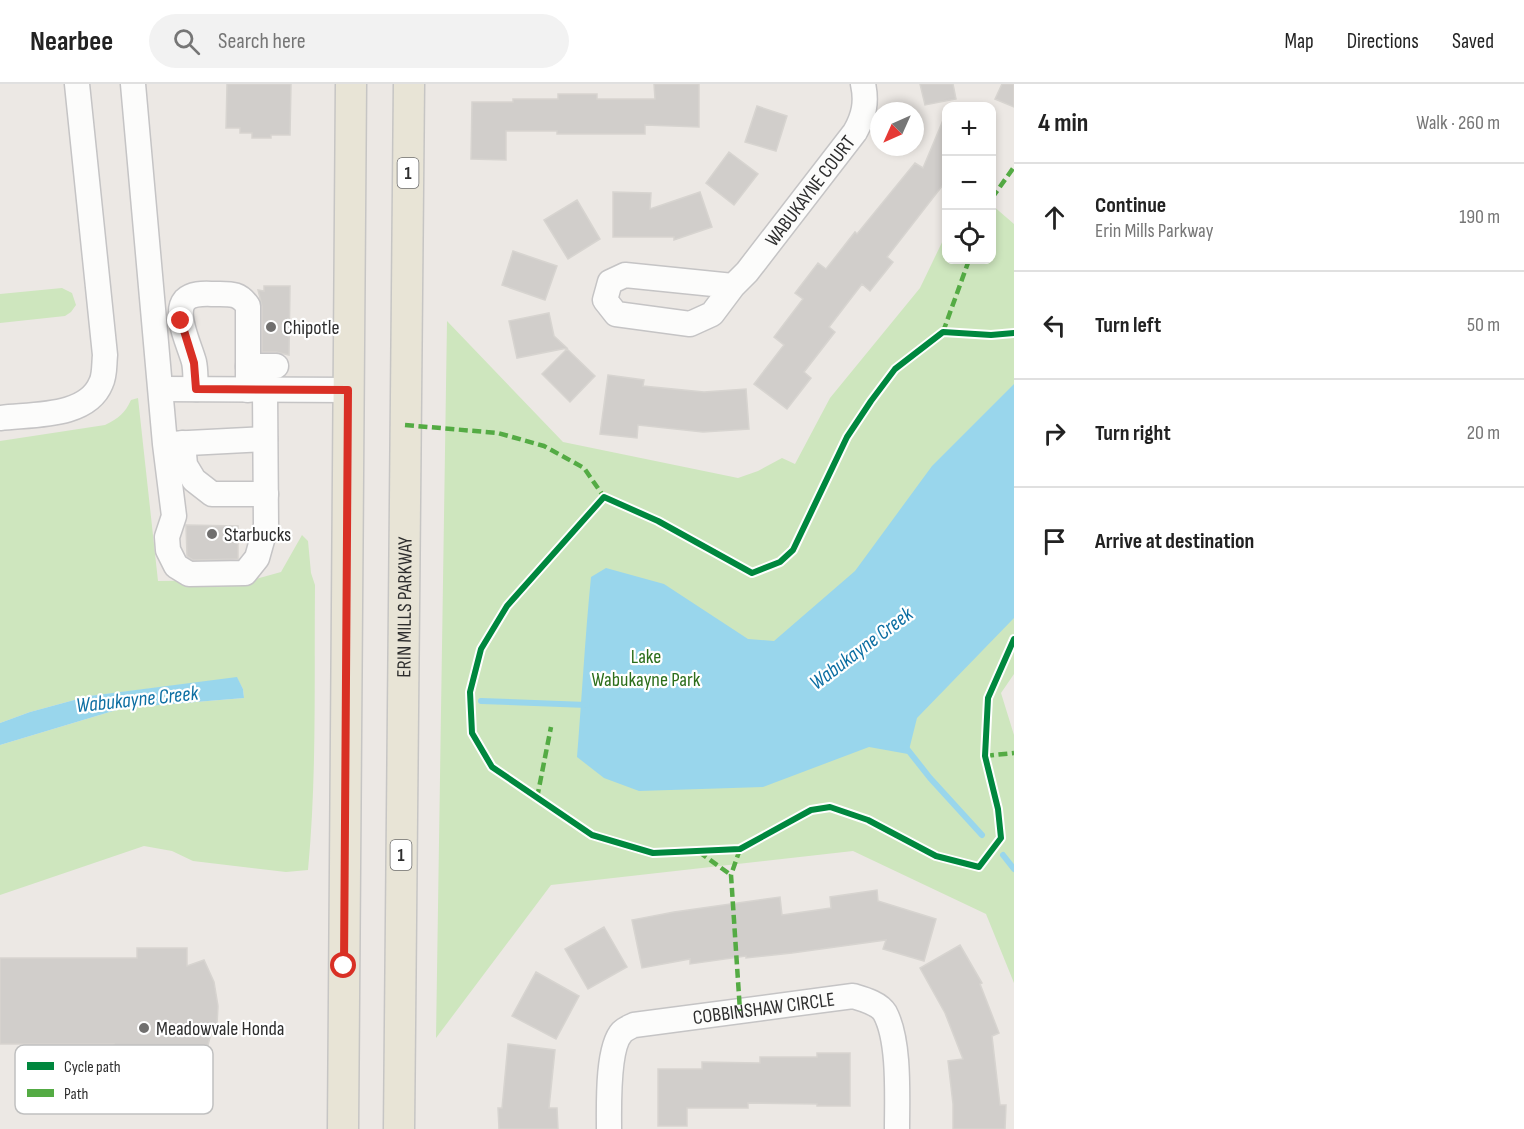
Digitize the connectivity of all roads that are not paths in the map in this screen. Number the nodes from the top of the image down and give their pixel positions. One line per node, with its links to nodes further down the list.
1 (77, 84): 13 (street)
2 (132, 84): 12 (street)
3 (351, 84): 11 (main road)
4 (410, 84): 19 (main road, ERIN MILLS PARKWAY / 1)
5 (863, 84): 6 (street, WABUKAYNE COURT)
6 (733, 286)
7 (248, 366): 8 (street); 9 (street); 10 (street)
8 (276, 366)
9 (196, 389): 10 (street); 12 (street)
10 (256, 390): 11 (street); 14 (street)
11 (348, 390): 18 (main road)
12 (161, 393): 15 (street); 17 (street)
13 (0, 418)
14 (265, 440): 15 (street); 16 (street)
15 (174, 443): 16 (street); 17 (street)
16 (266, 494): 17 (street)
17 (167, 537)
18 (343, 1129)
19 (399, 1129)
20 (609, 1129): 21 (street, COBBINSHAW CIRCLE)
21 (897, 1129)

